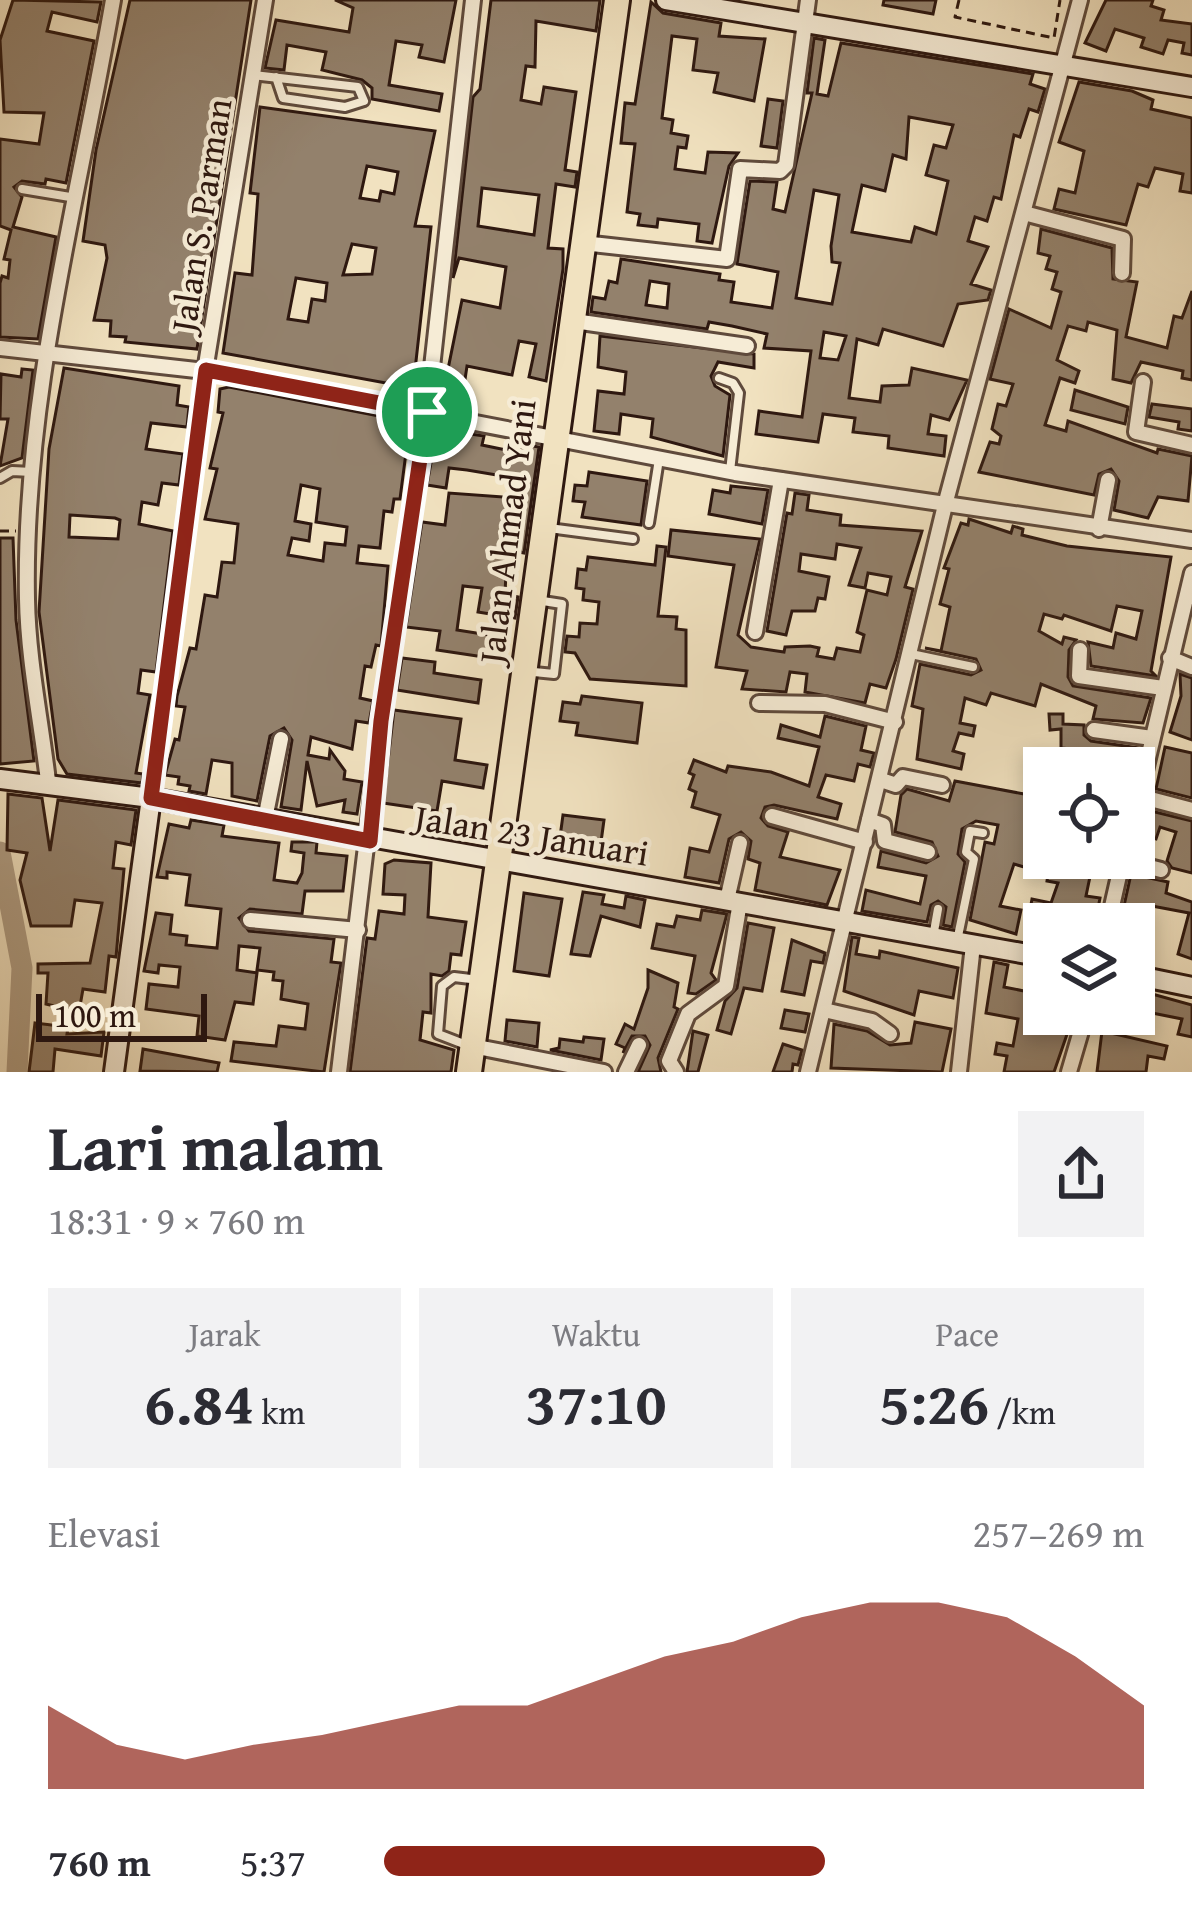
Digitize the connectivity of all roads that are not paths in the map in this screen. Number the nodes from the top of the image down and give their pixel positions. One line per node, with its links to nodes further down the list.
1 (113, 0): 17 (street)
2 (265, 0): 13 (street, Jalan S. Parman)
3 (472, 0): 30 (street)
4 (617, 0): 18 (highway, Jalan Ahmad Yani)
5 (628, 0): 18 (highway, Jalan Ahmad Yani)
6 (666, 0): 10 (street)
7 (706, 0): 10 (street)
8 (808, 0): 11 (street)
9 (1080, 0): 12 (street)
10 (778, 17): 11 (street)
11 (806, 21): 12 (street); 20 (street)
12 (1062, 64): 15 (street); 19 (street)
13 (253, 75): 14 (lane); 27 (street, Jalan S. Parman)
14 (275, 77): 14 (lane)
15 (1192, 87)
16 (22, 189): 17 (lane)
17 (78, 198): 25 (street)
18 (591, 213): 20 (highway, Jalan Ahmad Yani); 26 (highway, Jalan Ahmad Yani)
19 (1024, 213): 21 (street); 39 (street)
20 (592, 244): 22 (highway, Jalan Ahmad Yani)
21 (1122, 273)
22 (581, 322): 23 (street); 26 (highway, Jalan Ahmad Yani)
23 (747, 346)
24 (0, 348): 25 (street)
25 (47, 353): 27 (street); 34 (street)
26 (571, 354): 31 (highway, Jalan Ahmad Yani)
27 (206, 370): 30 (street); 64 (street, Jalan S. Parman)
28 (719, 378): 35 (lane)
29 (1143, 382): 32 (street)
30 (427, 412): 31 (street); 71 (street)
31 (559, 436): 33 (street); 41 (highway, Jalan Ahmad Yani)
32 (1192, 445)
33 (658, 459): 35 (street); 40 (lane)
34 (35, 472): 36 (lane); 61 (street)
35 (732, 473): 37 (street)
36 (0, 478)
37 (781, 480): 39 (street); 46 (street)
38 (1108, 480): 42 (street)
39 (945, 505): 42 (street); 48 (street)
40 (649, 523)
41 (547, 527): 43 (lane); 59 (highway, Jalan Ahmad Yani); 59 (highway, Jalan Ahmad Yani)
42 (1099, 529): 44 (street)
43 (633, 538)
44 (1192, 540)
45 (1192, 573): 49 (street)
46 (755, 632)
47 (1080, 650): 52 (street)
48 (911, 654): 50 (lane); 54 (street)
49 (1170, 658): 51 (street); 52 (street)
50 (973, 667)
51 (1192, 668)
52 (1163, 688): 56 (street)
53 (759, 703): 54 (street)
54 (895, 722): 63 (street)
55 (1094, 730): 56 (street)
56 (1152, 738): 58 (street)
57 (281, 739): 68 (street)
58 (1150, 747)
59 (518, 755): 75 (highway, Jalan Ahmad Yani)
60 (4, 779): 61 (street, Jalan 23 Januari)
61 (48, 781): 64 (street, Jalan 23 Januari)
62 (942, 785): 63 (street)
63 (889, 788): 69 (street)
64 (151, 798): 68 (street, Jalan 23 Januari); 94 (street)
65 (1155, 800): 66 (street)
66 (1192, 810)
67 (772, 816): 72 (street)
68 (265, 819): 71 (street, Jalan 23 Januari)
69 (869, 820): 72 (street); 74 (street)
70 (983, 833): 84 (lane)
71 (370, 841): 75 (street, Jalan 23 Januari); 82 (street)
72 (865, 842): 81 (street)
73 (740, 843): 78 (street)
74 (928, 852)
75 (502, 862): 78 (street, Jalan 23 Januari); 87 (highway, Jalan Ahmad Yani)
76 (1155, 869): 77 (street)
77 (1160, 870)
78 (733, 901): 81 (street, Jalan 23 Januari); 98 (street)
79 (938, 909): 83 (lane)
80 (250, 920): 82 (street)
81 (844, 920): 83 (street, Jalan 23 Januari); 89 (street)
82 (358, 930): 95 (street)
83 (932, 938): 84 (street, Jalan 23 Januari)
84 (965, 944): 85 (street, Jalan 23 Januari); 100 (street)
85 (1023, 954)
86 (1155, 979): 88 (street)
87 (487, 981): 93 (highway, Jalan Ahmad Yani); 93 (lane)
88 (1192, 987)
89 (824, 1010): 90 (street); 99 (street)
90 (890, 1034)
91 (1080, 1035): 101 (street)
92 (639, 1045): 97 (street)
93 (476, 1060): 96 (street)
94 (115, 1072)
95 (339, 1072)
96 (604, 1072)
97 (626, 1072)
98 (676, 1072)
99 (808, 1072)
100 (959, 1072)
101 (1069, 1072)

